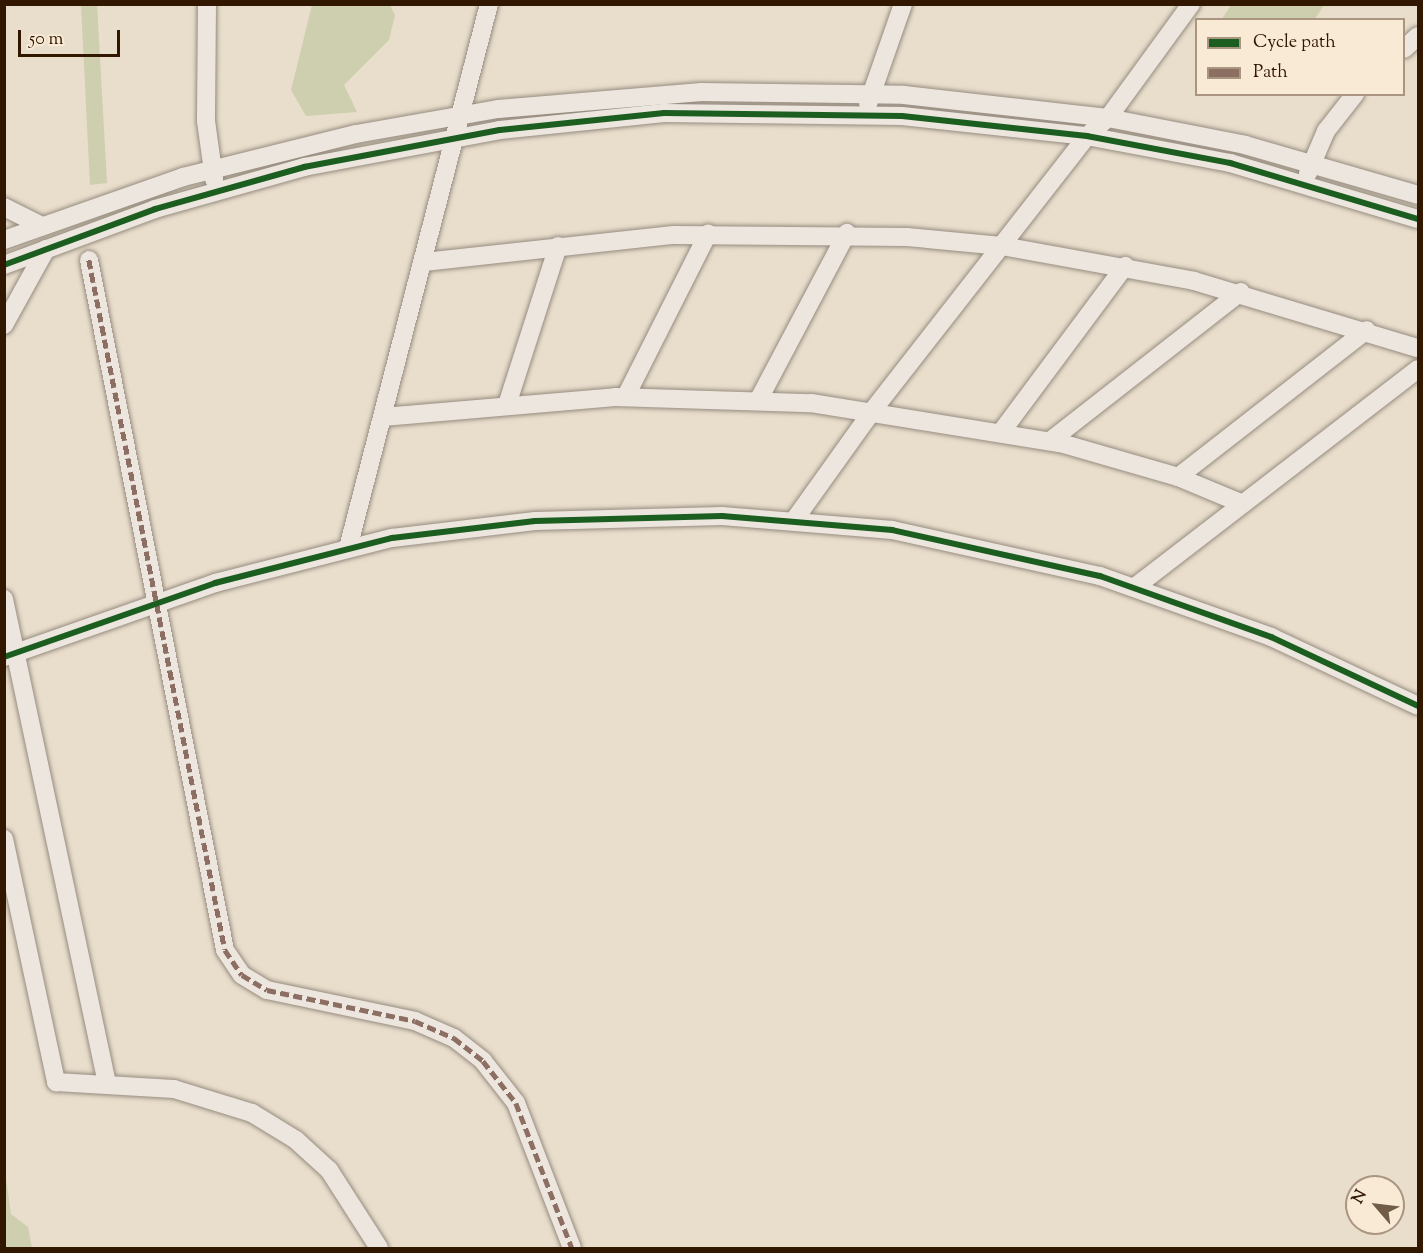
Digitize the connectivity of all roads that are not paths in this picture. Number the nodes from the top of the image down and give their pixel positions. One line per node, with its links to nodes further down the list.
1 (207, 4): 13 (street)
2 (489, 4): 8 (street)
3 (903, 4): 5 (street)
4 (1191, 4): 9 (street)
5 (870, 93): 7 (street); 8 (street); 9 (street)
6 (1353, 96): 12 (street)
7 (866, 114): 10 (street); 11 (street)
8 (462, 115): 11 (street); 13 (street)
9 (1108, 118): 10 (street); 12 (street)
10 (1087, 136): 14 (street); 24 (street)
11 (457, 137): 15 (street); 27 (street)
12 (1311, 163): 14 (street); 16 (street)
13 (212, 169): 15 (street); 19 (street)
14 (1305, 183): 18 (street)
15 (217, 190): 25 (street)
16 (1419, 195)
17 (4, 207): 19 (street)
18 (1419, 219)
19 (42, 226): 22 (street)
20 (847, 233): 21 (street); 24 (street); 36 (street)
21 (708, 234): 23 (street); 35 (street)
22 (4, 240)
23 (558, 246): 27 (street); 37 (street)
24 (1002, 246): 29 (street); 38 (street)
25 (46, 249): 28 (street); 31 (street)
26 (89, 260): 48 (street)
27 (424, 262): 39 (street)
28 (4, 265)
29 (1125, 267): 30 (street); 40 (street)
30 (1241, 292): 32 (street); 41 (street)
31 (4, 325)
32 (1367, 330): 33 (street); 42 (street)
33 (1419, 348)
34 (1419, 369): 43 (street)
35 (626, 396): 36 (street); 37 (street)
36 (759, 399): 38 (street)
37 (507, 405): 39 (street)
38 (873, 410): 40 (street); 44 (street)
39 (382, 417): 45 (street)
40 (1002, 431): 41 (street)
41 (1050, 441): 42 (street)
42 (1178, 477): 43 (street)
43 (1243, 504): 46 (street)
44 (795, 519): 45 (street); 46 (street)
45 (348, 548): 48 (street)
46 (1135, 587): 50 (street)
47 (4, 599): 49 (street)
48 (155, 602): 49 (street); 54 (street)
49 (10, 654): 52 (street)
50 (1419, 706)
51 (4, 838): 52 (street)
52 (107, 1083): 53 (street)
53 (379, 1248)
54 (572, 1248)

